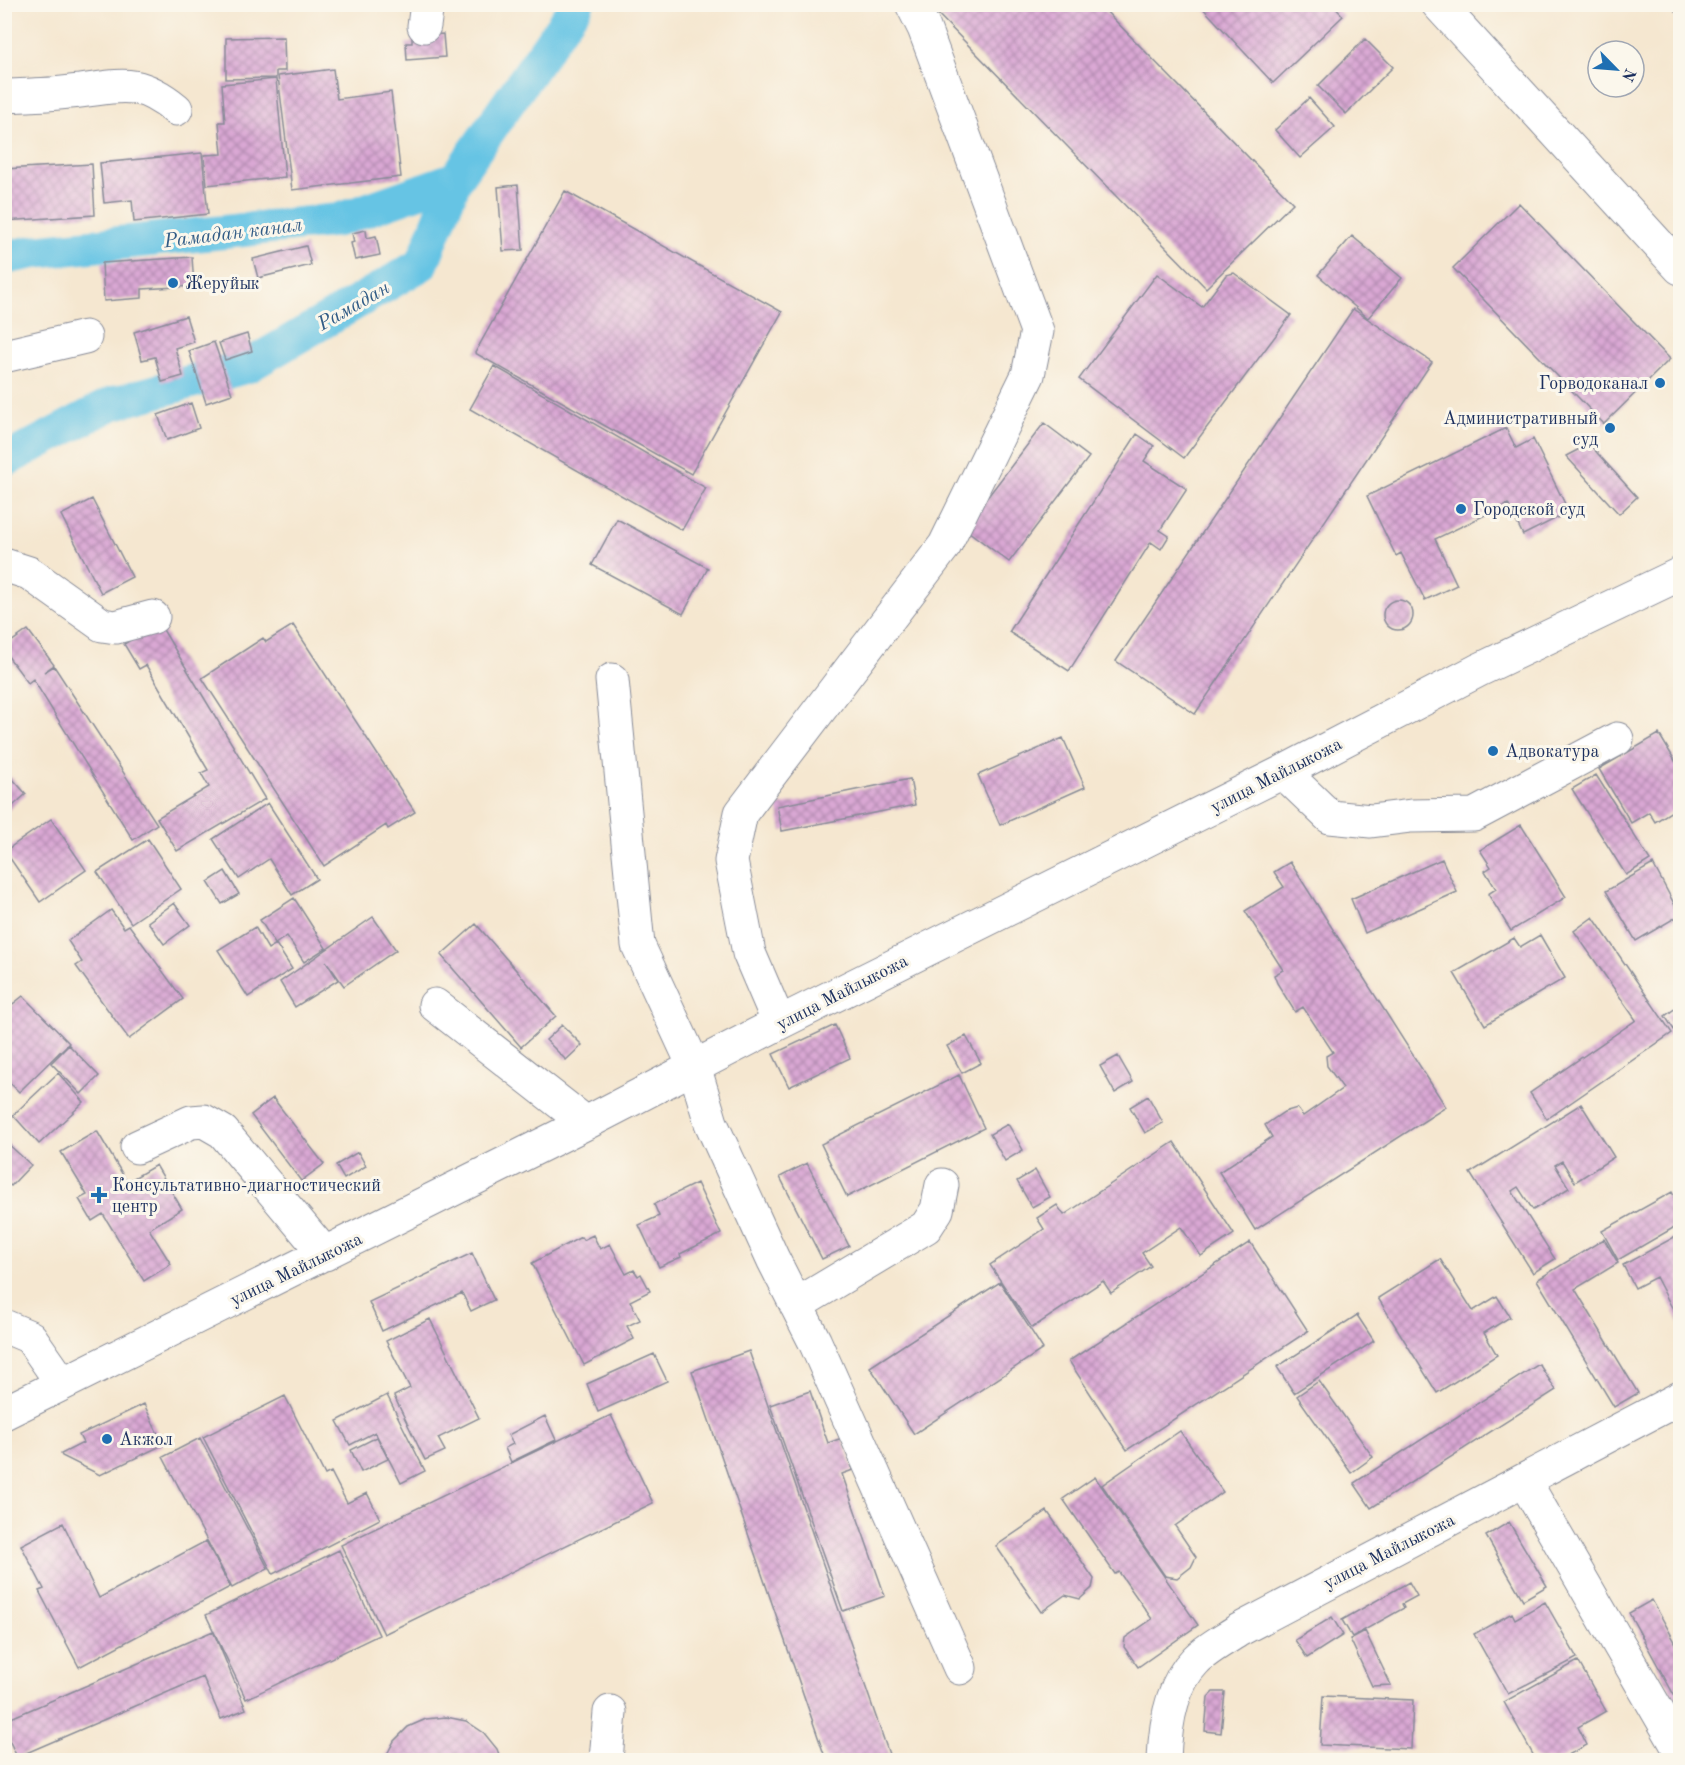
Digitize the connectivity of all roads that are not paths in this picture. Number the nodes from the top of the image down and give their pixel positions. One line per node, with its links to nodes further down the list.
1 (912, 4): 15 (street)
2 (1438, 4): 5 (street)
3 (4, 96): 4 (street)
4 (176, 109)
5 (1680, 268)
6 (86, 337): 7 (street)
7 (4, 356)
8 (4, 565): 10 (street)
9 (1680, 574): 13 (street, улица Майлыкожа)
10 (153, 617)
11 (612, 680): 16 (street)
12 (1617, 739): 13 (street)
13 (1283, 772): 15 (street, улица Майлыкожа)
14 (435, 1005): 17 (street)
15 (779, 1023): 16 (street, улица Майлыкожа)
16 (694, 1066): 17 (street, улица Майлыкожа); 21 (street)
17 (586, 1123): 20 (street, улица Майлыкожа)
18 (138, 1147): 20 (street)
19 (942, 1185): 21 (street)
20 (325, 1254): 23 (street, улица Майлыкожа)
21 (796, 1305): 27 (street)
22 (4, 1326): 23 (street)
23 (62, 1383): 25 (street, улица Майлыкожа)
24 (1680, 1398): 26 (street, улица Майлыкожа)
25 (4, 1413)
26 (1525, 1482): 29 (street); 31 (street, улица Майлыкожа)
27 (960, 1668)
28 (610, 1712): 30 (street)
29 (1680, 1750)
30 (606, 1761)
31 (1164, 1761)

